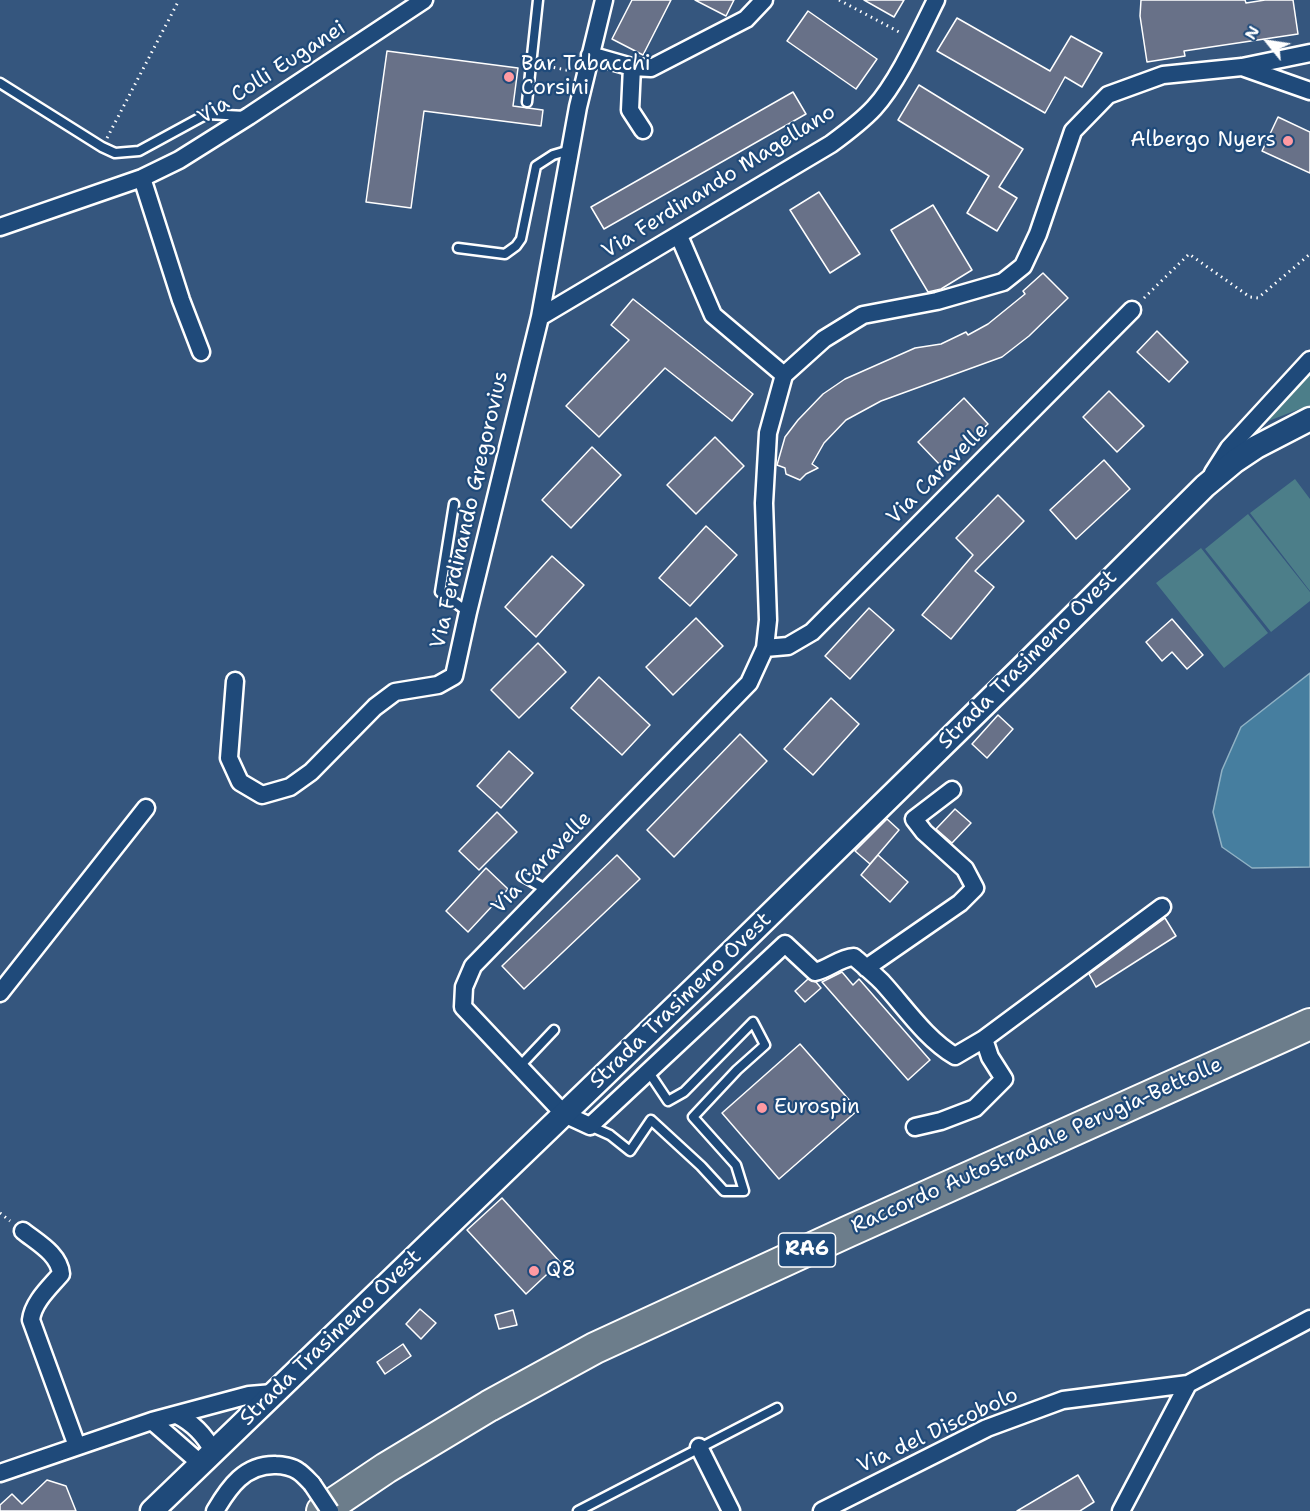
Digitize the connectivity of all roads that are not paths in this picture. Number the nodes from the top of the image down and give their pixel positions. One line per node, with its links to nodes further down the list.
1 (424, 0): 13 (street, Via Colli Euganei)
2 (538, 0): 12 (lane)
3 (604, 0): 7 (street, Via Ferdinando Gregorovius)
4 (764, 0): 9 (street)
5 (936, 0): 18 (street, Via Ferdinando Magellano)
6 (1310, 52): 8 (street)
7 (590, 55): 9 (street); 15 (street, Via Ferdinando Gregorovius)
8 (1242, 67): 11 (street); 24 (street)
9 (632, 68): 14 (street)
10 (0, 83): 13 (lane)
11 (1310, 91)
12 (527, 102)
13 (249, 116): 16 (street, Via Colli Euganei)
14 (643, 129)
15 (571, 150): 19 (lane); 21 (street, Via Ferdinando Gregorovius)
16 (142, 178): 17 (street, Via Colli Euganei); 22 (street)
17 (0, 227)
18 (679, 236): 21 (street, Via Ferdinando Magellano); 24 (street)
19 (458, 248)
20 (1132, 310): 29 (street, Via Caravelle)
21 (540, 317): 28 (street, Via Ferdinando Gregorovius)
22 (201, 352)
23 (1310, 360): 26 (street)
24 (784, 375): 29 (street, Via Caravelle)
25 (1309, 421): 26 (main road, Strada Trasimeno Ovest)
26 (1205, 486): 44 (main road, Strada Trasimeno Ovest)
27 (454, 504): 28 (lane)
28 (468, 612): 30 (street, Via Ferdinando Gregorovius)
29 (765, 648): 34 (street, Via Caravelle)
30 (235, 681)
31 (952, 790): 36 (street)
32 (146, 808): 37 (street)
33 (522, 876): 34 (lane)
34 (547, 890): 42 (street, Via Caravelle)
35 (1162, 907): 40 (street)
36 (866, 968): 40 (street); 43 (street)
37 (0, 993)
38 (1310, 1024): 58 (highway, Raccordo Autostradale Perugia-Bettolle / RA6)
39 (554, 1030): 42 (lane)
40 (984, 1040): 46 (street)
41 (1310, 1044): 62 (highway, RA6)
42 (519, 1067): 44 (street, Via Caravelle)
43 (648, 1071): 45 (street); 45 (lane)
44 (564, 1114): 45 (street); 50 (main road, Strada Trasimeno Ovest)
45 (590, 1126)
46 (915, 1127)
47 (23, 1231): 54 (street)
48 (1310, 1319): 49 (street, Via del Discobolo)
49 (1188, 1384): 65 (street, Via del Discobolo); 66 (street)
50 (273, 1393): 52 (street); 56 (main road, Strada Trasimeno Ovest)
51 (777, 1408): 55 (lane)
52 (177, 1415): 53 (street); 56 (street)
53 (152, 1421): 54 (street); 56 (street)
54 (77, 1446): 57 (street)
55 (699, 1447): 63 (lane); 64 (street)
56 (207, 1457): 59 (main road, Strada Trasimeno Ovest)
57 (0, 1473)
58 (317, 1497): 60 (street); 61 (street, bridge)
59 (152, 1511)
60 (215, 1511)
61 (330, 1511)
62 (357, 1511)
63 (578, 1511)
64 (731, 1511)
65 (822, 1511)
66 (1121, 1511)

